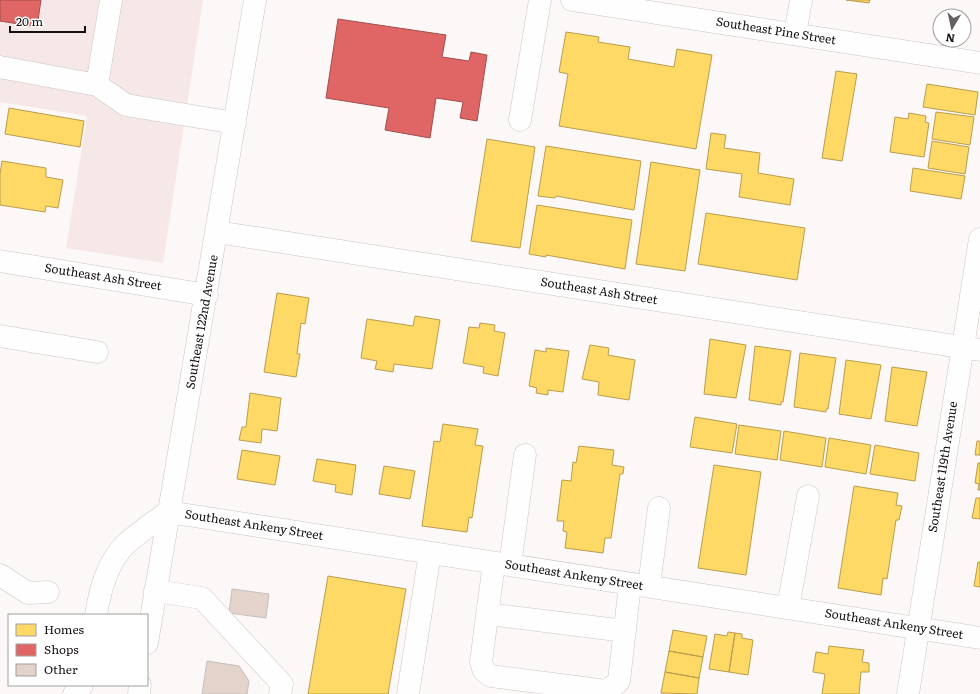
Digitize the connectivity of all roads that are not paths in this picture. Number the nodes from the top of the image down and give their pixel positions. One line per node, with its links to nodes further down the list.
1 (111, 0): 9 (street)
2 (255, 0): 11 (street, Southeast 122nd Avenue)
3 (540, 0): 10 (street)
4 (572, 0): 6 (street, Southeast Pine Street)
5 (801, 0): 6 (street)
6 (795, 34): 7 (street, Southeast Pine Street)
7 (980, 63)
8 (0, 67): 9 (street)
9 (97, 85): 11 (street)
10 (520, 120)
11 (235, 123): 12 (street, Southeast 122nd Avenue)
12 (217, 232): 15 (street, Southeast 122nd Avenue); 17 (street, Southeast Ash Street)
13 (980, 239): 17 (street, Southeast 119th Avenue)
14 (0, 261): 15 (street, Southeast Ash Street)
15 (207, 295): 22 (street, Southeast 122nd Avenue)
16 (0, 336): 18 (street)
17 (971, 348): 32 (street, Southeast 119th Avenue)
18 (97, 352)
19 (525, 455): 24 (street)
20 (808, 496): 29 (street)
21 (659, 508): 26 (street)
22 (168, 512): 23 (street, Southeast Ankeny Street); 27 (street, Southeast 122nd Avenue); 30 (street)
23 (430, 553): 24 (street, Southeast Ankeny Street); 39 (street)
24 (502, 564): 26 (street, Southeast Ankeny Street); 31 (street)
25 (0, 575): 28 (street)
26 (639, 585): 29 (street, Southeast Ankeny Street); 33 (street)
27 (155, 591): 34 (street, Southeast 122nd Avenue); 38 (street)
28 (48, 592)
29 (788, 608): 32 (street, Southeast Ankeny Street)
30 (96, 614)
31 (488, 614): 33 (street); 33 (street)
32 (918, 628): 35 (street, Southeast Ankeny Street); 40 (street, Southeast 119th Avenue)
33 (625, 631)
34 (148, 636)
35 (980, 638)
36 (81, 686): 37 (street)
37 (74, 694)
38 (280, 694)
39 (408, 694)
40 (908, 694)

